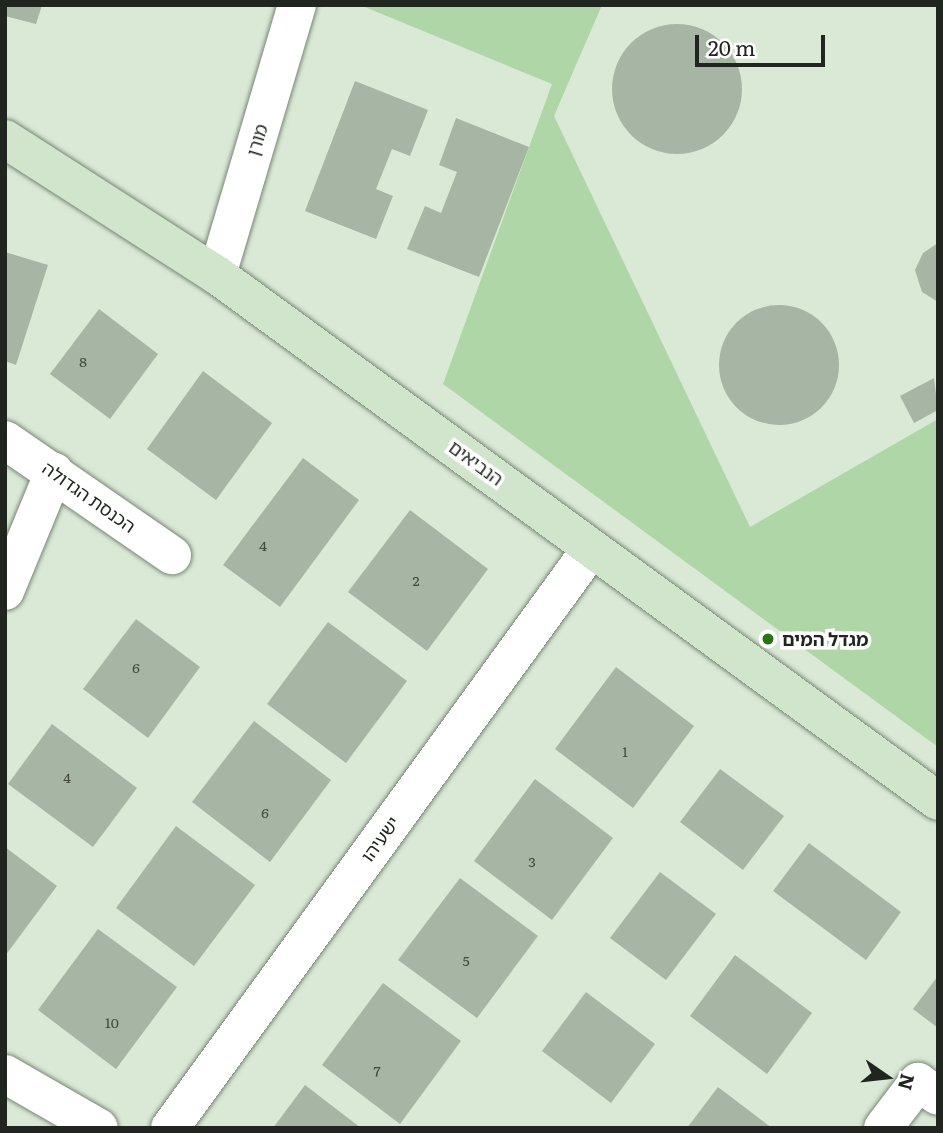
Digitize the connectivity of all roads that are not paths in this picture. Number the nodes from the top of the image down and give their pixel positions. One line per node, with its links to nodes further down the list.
1 (297, 5): 3 (street, מורן)
2 (5, 139): 3 (street, הנביאים)
3 (217, 275): 6 (street, הנביאים)
4 (5, 440): 5 (street, הכנסת הגדולה)
5 (54, 472): 7 (street, הכנסת הגדולה); 8 (street)
6 (591, 549): 9 (street, הנביאים); 13 (street, ישעיהו)
7 (172, 555)
8 (5, 591)
9 (938, 801)
10 (5, 1074): 12 (street)
11 (938, 1096): 14 (street)
12 (99, 1128)
13 (170, 1128)
14 (883, 1128)

